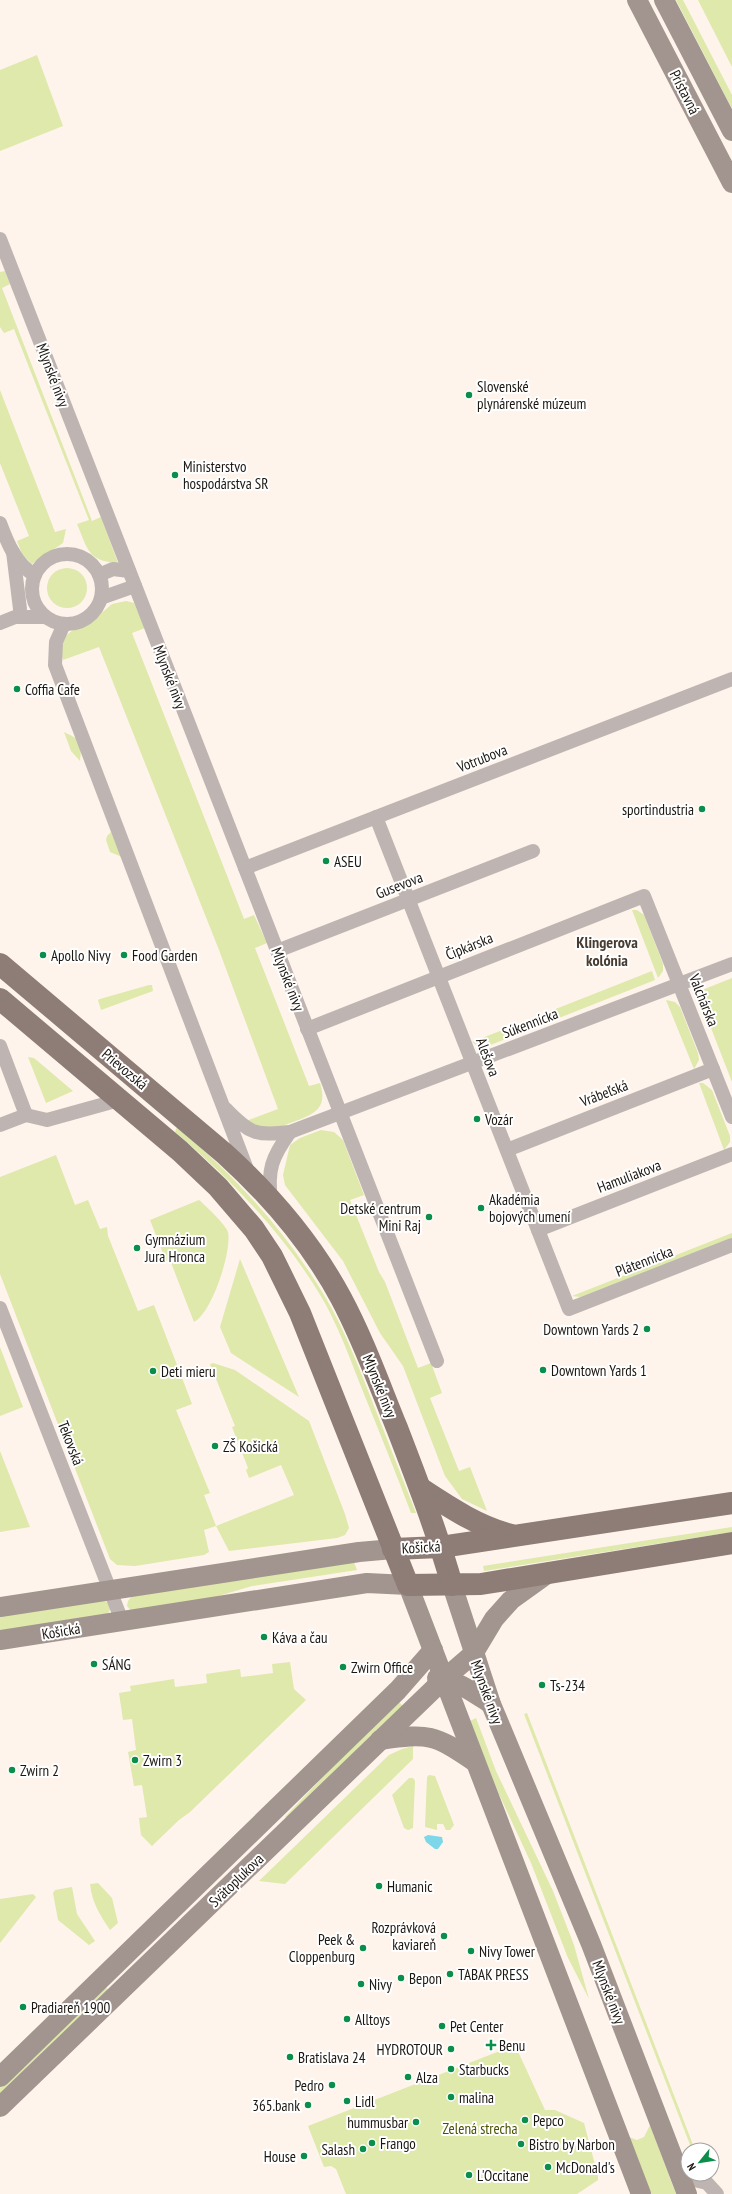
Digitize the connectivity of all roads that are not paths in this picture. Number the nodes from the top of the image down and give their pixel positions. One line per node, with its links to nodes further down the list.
1 (637, 0): 4 (street, Prístavná)
2 (664, 0): 3 (street, Prístavná)
3 (732, 131)
4 (732, 183)
5 (0, 239): 9 (street, Mlynské nivy)
6 (0, 523): 7 (street)
7 (13, 552): 10 (street); 12 (street)
8 (99, 575): 9 (street); 10 (street); 11 (street)
9 (132, 578): 11 (street); 19 (street, Mlynské nivy)
10 (33, 580): 12 (street); 13 (street)
11 (101, 598): 15 (street)
12 (17, 613): 13 (street); 14 (street)
13 (45, 617): 15 (street)
14 (0, 623)
15 (64, 624): 33 (street, Mlynské nivy)
16 (732, 679): 17 (street, Votrubova)
17 (376, 817): 19 (street, Votrubova); 21 (street, Alešova)
18 (533, 851): 21 (street, Gusevova)
19 (245, 868): 22 (street, Mlynské nivy)
20 (644, 896): 25 (street, Čipkárska); 26 (street, Valchárska)
21 (409, 900): 22 (street, Gusevova); 25 (street, Alešova)
22 (277, 951): 28 (street, Mlynské nivy)
23 (0, 964): 41 (main road, Prievozská)
24 (732, 964): 26 (street, Súkennícka)
25 (439, 977): 28 (street, Čipkárska); 30 (street, Alešova)
26 (679, 984): 30 (street, Súkennícka); 31 (street, Valchárska)
27 (0, 999): 32 (main road, Prievozská)
28 (307, 1028): 34 (street, Mlynské nivy)
29 (0, 1046): 35 (street)
30 (473, 1064): 34 (street, Súkennícka); 39 (street, Alešova)
31 (713, 1068): 36 (street, Valchárska); 39 (street, Vrábeľská)
32 (119, 1100): 35 (street); 53 (main road, Prievozská)
33 (224, 1108): 38 (street); 41 (street, Mlynské nivy)
34 (341, 1114): 38 (street); 47 (street, Mlynské nivy)
35 (26, 1115): 37 (street)
36 (732, 1117)
37 (0, 1125)
38 (290, 1132): 42 (street, Mlynské nivy)
39 (507, 1150): 43 (street, Alešova)
40 (732, 1154): 43 (street, Hamuliakova)
41 (249, 1176): 42 (main road, Mlynské nivy)
42 (271, 1201): 48 (main road, Mlynské nivy)
43 (538, 1230): 46 (street, Alešova)
44 (732, 1246): 46 (street, Plátennícka)
45 (0, 1308): 57 (street, Tekovská)
46 (569, 1309)
47 (437, 1361)
48 (420, 1488): 50 (main road); 52 (main road, Mlynské nivy)
49 (732, 1503): 50 (main road, Košická)
50 (514, 1536): 52 (main road, Košická)
51 (732, 1543): 54 (main road, Košická)
52 (441, 1547): 53 (main road, Košická); 56 (main road, Mlynské nivy)
53 (393, 1549): 55 (main road); 57 (street, Košická)
54 (550, 1572): 56 (main road, Košická); 62 (street, Svätoplukova)
55 (408, 1585): 56 (main road, Košická); 59 (street, Košická); 61 (street)
56 (452, 1585): 62 (street, Mlynské nivy)
57 (110, 1590): 58 (street, Košická); 59 (street)
58 (0, 1607)
59 (122, 1621): 60 (street, Košická)
60 (0, 1640)
61 (433, 1650): 63 (street); 64 (street, Svätoplukova)
62 (473, 1654): 63 (street, Svätoplukova); 65 (street, Mlynské nivy)
63 (444, 1679): 64 (street); 65 (street); 66 (street, Svätoplukova); 67 (street)
64 (398, 1690): 68 (street, Svätoplukova)
65 (491, 1704): 70 (street, Mlynské nivy)
66 (380, 1740): 67 (street); 69 (street, Svätoplukova)
67 (475, 1762): 71 (street)
68 (0, 2077)
69 (0, 2107)
70 (684, 2186): 72 (street)
71 (641, 2194)
72 (717, 2194)

